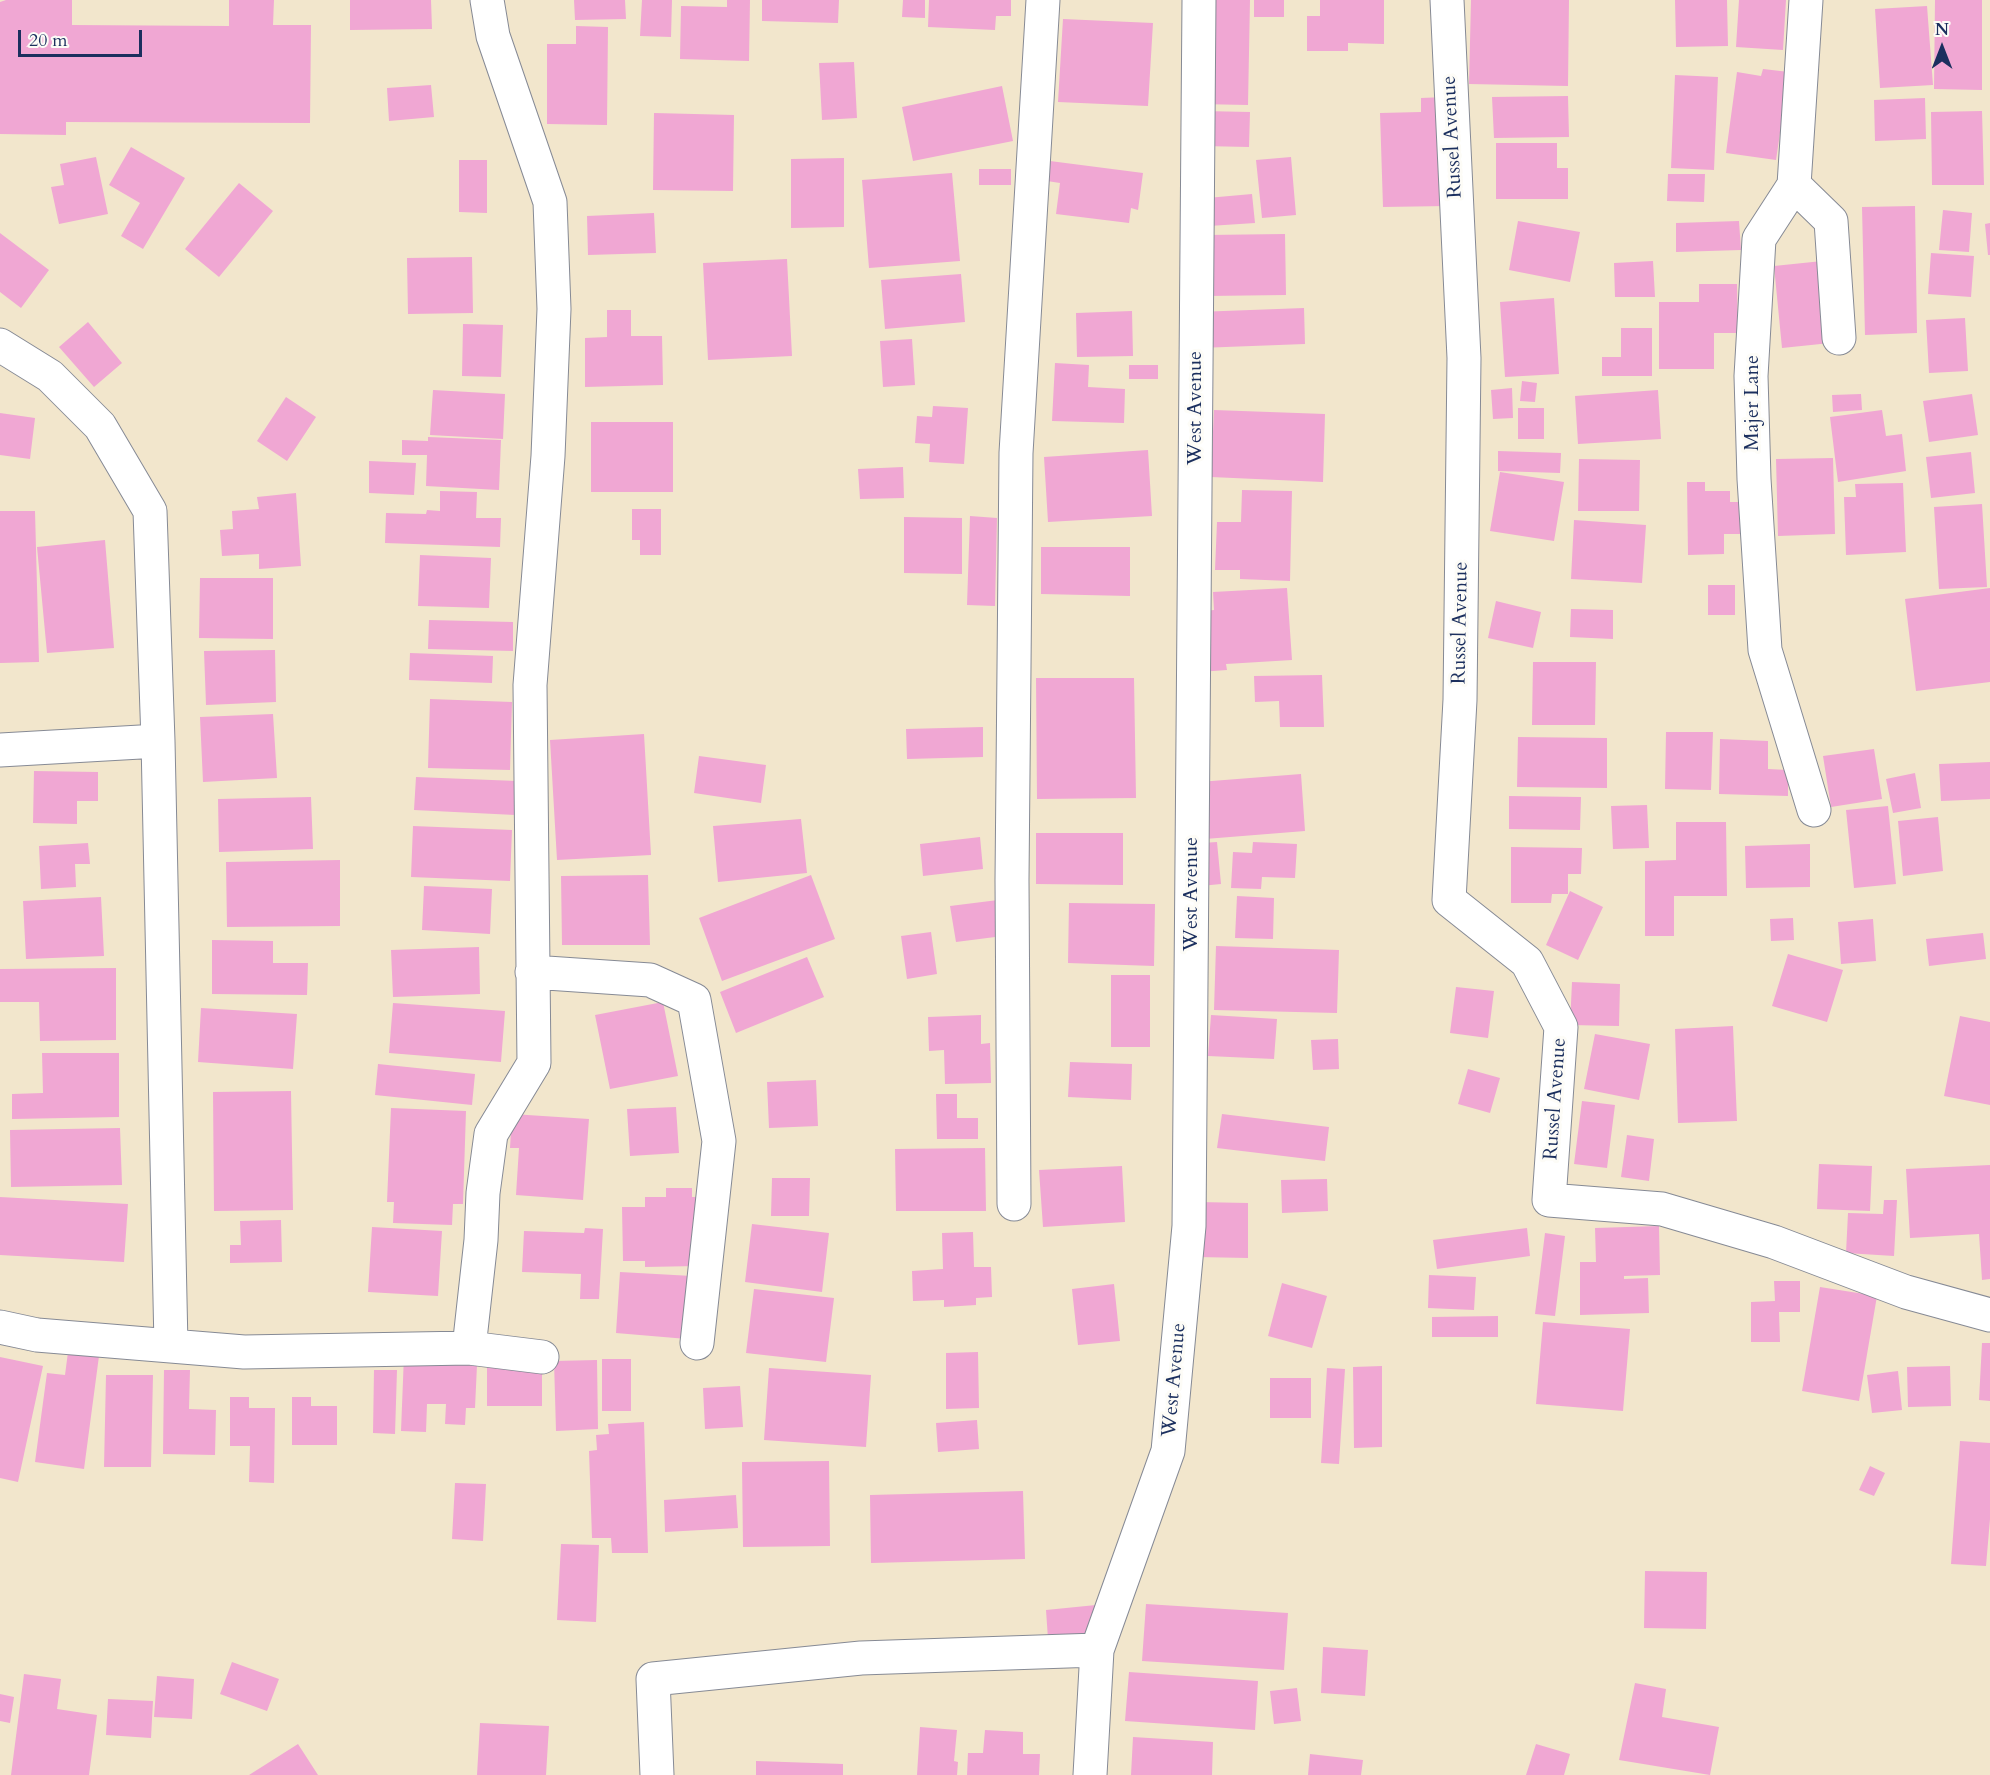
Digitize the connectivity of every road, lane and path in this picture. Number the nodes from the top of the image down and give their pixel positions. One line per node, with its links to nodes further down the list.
1 (487, 0): 12 (street)
2 (1043, 0): 13 (street)
3 (1199, 0): 20 (street, West Avenue)
4 (1447, 0): 14 (street, Russel Avenue)
5 (1806, 0): 6 (street, Majer Lane)
6 (1794, 185): 7 (street); 11 (street, Majer Lane)
7 (1839, 338)
8 (0, 345): 9 (street)
9 (158, 741): 10 (street); 17 (street)
10 (0, 750)
11 (1814, 810)
12 (532, 972): 16 (street); 18 (street)
13 (1014, 1204)
14 (1990, 1315)
15 (0, 1327): 17 (street)
16 (697, 1343)
17 (171, 1345): 18 (street)
18 (469, 1348): 19 (street)
19 (542, 1357)
20 (1097, 1650): 21 (street); 22 (street, West Avenue)
21 (657, 1775)
22 (1090, 1775)

